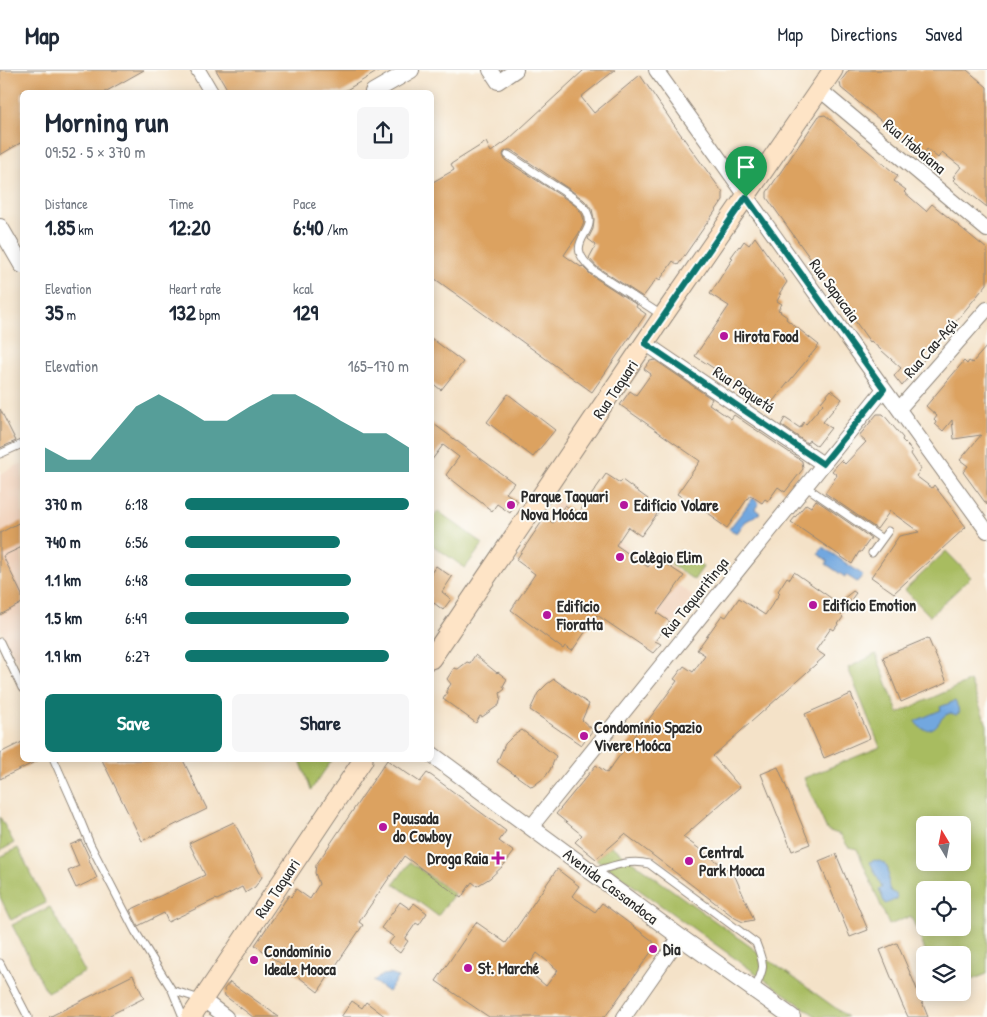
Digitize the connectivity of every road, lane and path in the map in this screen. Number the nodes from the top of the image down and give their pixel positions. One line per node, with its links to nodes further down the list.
1 (198, 70): 7 (street)
2 (411, 70): 8 (street)
3 (516, 70): 6 (street)
4 (656, 70): 11 (street, Rua Sapucaia)
5 (833, 70): 9 (main road, Rua Taquari)
6 (494, 76)
7 (210, 90)
8 (376, 90)
9 (820, 90): 11 (main road, Rua Taquari); 13 (street, Rua Itabaiana)
10 (508, 155): 16 (lane)
11 (746, 197): 16 (main road, Rua Taquari); 18 (street, Rua Sapucaia)
12 (0, 226): 14 (street)
13 (987, 230)
14 (20, 262)
15 (987, 309): 19 (street, Rua Caa-Açú)
16 (663, 316): 17 (main road, Rua Taquari)
17 (645, 343): 22 (street, Rua Paquetá); 29 (main road, Rua Taquari)
18 (884, 389): 19 (street, Rua Sapucaia); 22 (street, Rua Taquaritinga)
19 (899, 409): 25 (street, Rua Sapucaia)
20 (20, 445): 21 (lane)
21 (0, 454)
22 (823, 464): 23 (street, Rua Taquaritinga)
23 (805, 486): 26 (lane); 34 (street, Rua Taquaritinga)
24 (888, 531): 26 (lane)
25 (987, 531)
26 (882, 539): 27 (lane)
27 (872, 553)
28 (0, 642): 30 (lane)
29 (434, 655)
30 (20, 676)
31 (434, 756): 34 (street, Avenida Cassandoca)
32 (55, 762): 38 (lane)
33 (362, 762): 40 (main road, Rua Taquari)
34 (531, 827): 35 (street, Avenida Cassandoca)
35 (593, 872): 36 (street, Avenida Cassandoca); 39 (lane)
36 (680, 938): 39 (street, Avenida Cassandoca); 45 (street)
37 (0, 963): 41 (lane)
38 (172, 990): 40 (lane); 42 (lane)
39 (754, 990): 46 (street, Avenida Cassandoca)
40 (202, 999): 43 (main road, Rua Taquari); 44 (street)
41 (28, 1017)
42 (183, 1017)
43 (191, 1017)
44 (226, 1017)
45 (624, 1017)
46 (792, 1017)

